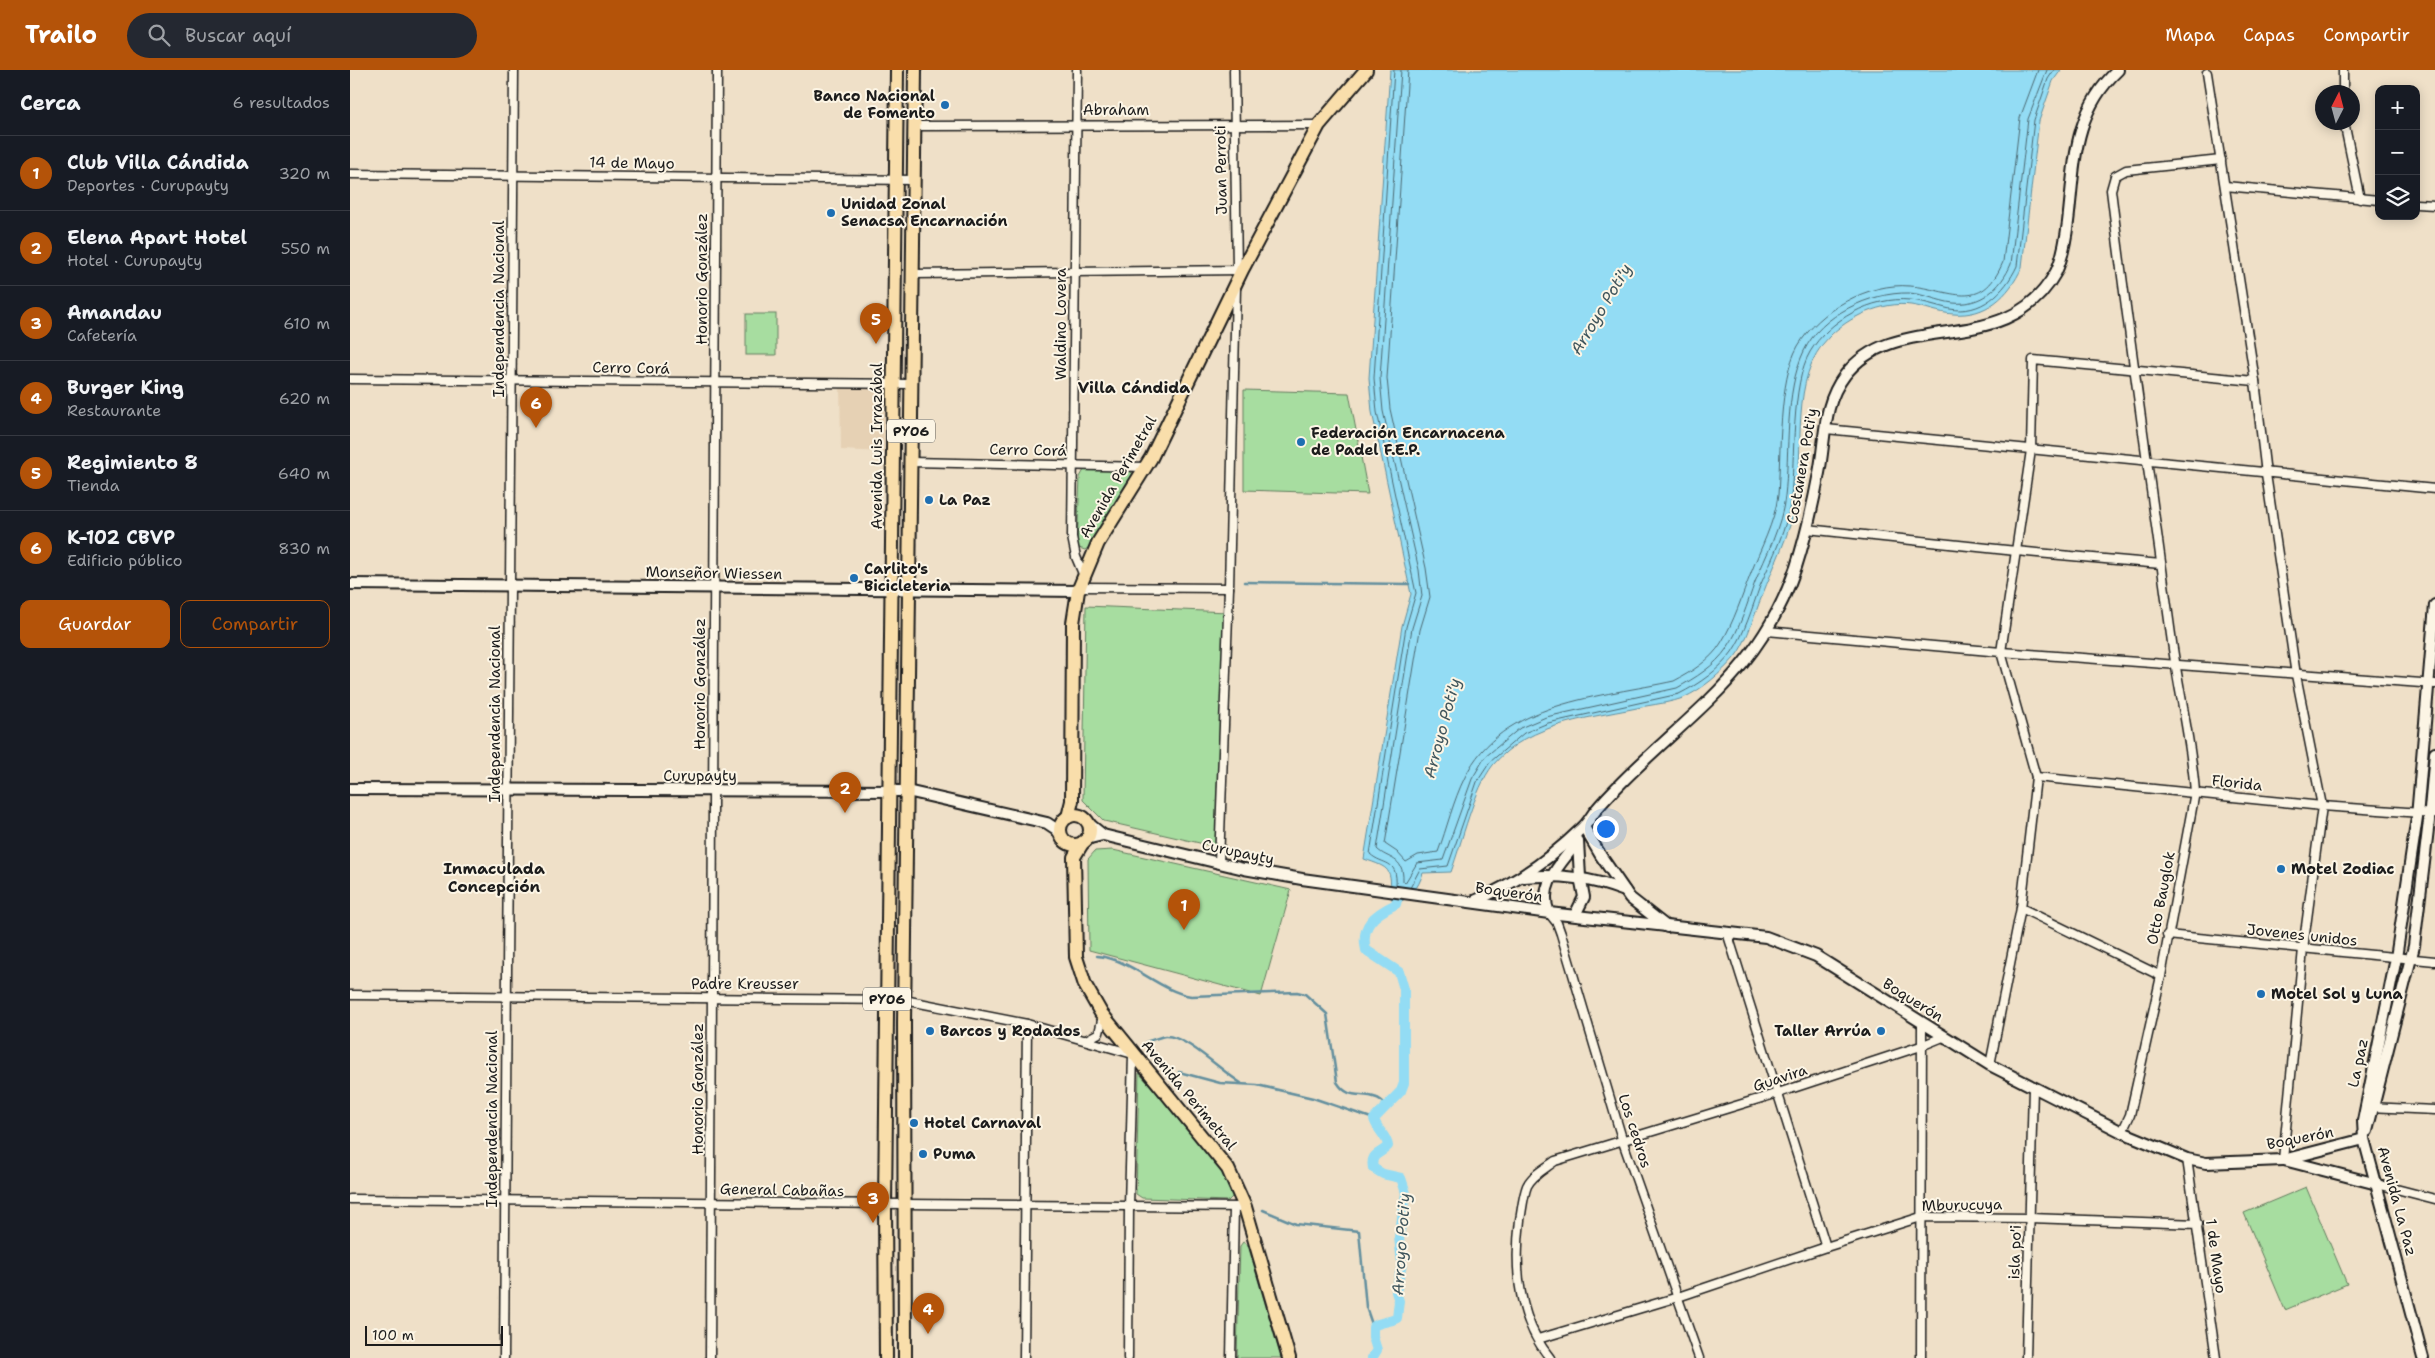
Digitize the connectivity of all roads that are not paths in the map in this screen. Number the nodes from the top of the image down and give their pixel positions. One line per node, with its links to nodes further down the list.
1 (514, 70): 19 (street, Independencia Nacional)
2 (717, 70): 20 (street, Honorio González)
3 (897, 70): 21 (main road, Avenida Luis Irrazábal / PY06)
4 (915, 70): 15 (main road, PY06)
5 (1077, 70): 12 (street, Waldino Lovera)
6 (1234, 70): 13 (street, Juan Perroti)
7 (1366, 70): 14 (main road, Avenida Perimetral)
8 (2118, 70): 38 (street, Costanera Poti'y)
9 (2343, 70): 11 (street)
10 (2207, 73): 17 (street)
11 (2342, 85)
12 (1076, 124): 13 (street, Abraham); 15 (street, Abraham); 28 (street, Waldino Lovera)
13 (1234, 124): 14 (street, Abraham); 30 (street, Juan Perroti)
14 (1319, 125): 30 (main road, Avenida Perimetral)
15 (914, 126): 22 (main road, PY06)
16 (2346, 130): 24 (street)
17 (2221, 160): 23 (street); 31 (street, Otto Bauglok)
18 (350, 174): 19 (street, 14 de Mayo)
19 (513, 176): 20 (street, 14 de Mayo); 33 (street, Independencia Nacional)
20 (717, 178): 21 (street, 14 de Mayo); 35 (street, Honorio González)
21 (895, 180): 22 (street, 14 de Mayo); 36 (main road, Avenida Luis Irrazábal / PY06)
22 (914, 180): 29 (main road, PY06)
23 (2225, 186): 24 (street); 34 (street)
24 (2360, 199): 25 (street)
25 (2375, 200)
26 (2420, 204): 27 (street)
27 (2435, 205)
28 (1075, 271): 29 (street); 30 (street); 42 (street, Waldino Lovera)
29 (913, 274): 37 (main road, PY06)
30 (1239, 274): 43 (main road, Avenida Perimetral); 53 (street, Juan Perroti)
31 (2133, 369): 34 (street); 39 (street); 41 (street, Otto Bauglok)
32 (350, 379): 33 (street, Cerro Corá)
33 (512, 380): 35 (street, Cerro Corá); 51 (street, Independencia Nacional)
34 (2255, 381): 44 (street)
35 (716, 382): 36 (street, Cerro Corá); 52 (street, Honorio González)
36 (893, 384): 37 (street, Cerro Corá); 54 (main road, Avenida Luis Irrazábal / PY06)
37 (912, 384): 40 (main road, PY06)
38 (1826, 429): 39 (street); 46 (street, Costanera Poti'y)
39 (2031, 450): 41 (street); 47 (street)
40 (911, 462): 42 (street, Cerro Corá); 55 (main road, PY06)
41 (2147, 462): 44 (street); 48 (street, Otto Bauglok)
42 (1074, 465): 43 (street, Cerro Corá); 50 (street, Waldino Lovera)
43 (1146, 467): 50 (main road, Avenida Perimetral)
44 (2266, 474): 45 (street); 60 (street)
45 (2435, 489)
46 (1807, 529): 47 (street); 57 (street, Costanera Poti'y)
47 (2016, 551): 48 (street); 58 (street)
48 (2161, 564): 59 (street, Otto Bauglok)
49 (350, 584): 51 (street, Monseñor Wiessen)
50 (1081, 585): 53 (street); 55 (street, Monseñor Wiessen); 73 (main road, Avenida Perimetral)
51 (510, 586): 52 (street, Monseñor Wiessen); 65 (street, Independencia Nacional)
52 (714, 588): 54 (street, Monseñor Wiessen); 66 (street, Honorio González)
53 (1230, 588): 81 (street, Juan Perroti)
54 (893, 590): 55 (street, Monseñor Wiessen); 68 (main road, Avenida Luis Irrazábal / PY06)
55 (909, 590): 67 (main road, PY06)
56 (2435, 605): 61 (street, La paz)
57 (1767, 631): 58 (street); 75 (street, Costanera Poti'y)
58 (2001, 652): 59 (street); 63 (street)
59 (2175, 666): 60 (street); 69 (street, Otto Bauglok)
60 (2296, 675): 61 (street); 70 (street)
61 (2432, 683): 71 (street, La paz)
62 (2435, 753): 72 (street, La paz)
63 (2036, 777): 69 (street, Florida); 88 (street)
64 (350, 789): 65 (street, Curupayty)
65 (508, 790): 66 (street, Curupayty); 100 (street, Independencia Nacional)
66 (714, 791): 68 (street, Curupayty); 101 (street, Honorio González)
67 (907, 791): 68 (street, Curupayty); 74 (street, Curupayty); 103 (main road, PY06)
68 (889, 792): 102 (main road, PY06)
69 (2195, 792): 70 (street, Florida); 93 (street, Otto Bauglok)
70 (2322, 806): 71 (street, Florida); 94 (street)
71 (2417, 812): 72 (street, Florida); 95 (street, La paz)
72 (2432, 814): 96 (street, La paz)
73 (1076, 819): 74 (street, Curupayty); 76 (street, Curupayty); 77 (main road, Avenida Perimetral); 78 (main road, Avenida Perimetral)
74 (1047, 823): 77 (street)
75 (1584, 827): 79 (street); 83 (street, Costanera Poti'y); 85 (street)
76 (1103, 835): 78 (street, Curupayty); 81 (street, Curupayty)
77 (1063, 839): 78 (main road); 80 (main road, Avenida Perimetral)
78 (1084, 841): 80 (main road, Avenida Perimetral)
79 (1578, 841): 82 (street); 84 (street)
80 (1074, 857): 104 (main road, Avenida Perimetral)
81 (1219, 863): 86 (street, Curupayty)
82 (1554, 875): 83 (street); 84 (street); 89 (street)
83 (1524, 876): 87 (street)
84 (1580, 877): 85 (street); 90 (street)
85 (1625, 891): 91 (street)
86 (1429, 897): 87 (street, Boquerón)
87 (1472, 902): 89 (street, Boquerón)
88 (2021, 908): 98 (street); 111 (street)
89 (1549, 912): 90 (street, Boquerón); 118 (street, Los cedros)
90 (1575, 915): 91 (street, Boquerón)
91 (1667, 927): 92 (street, Boquerón)
92 (1727, 932): 106 (street, Boquerón); 113 (street)
93 (2167, 935): 94 (street, Jovenes unidos); 98 (street, Otto Bauglok)
94 (2303, 949): 95 (street, Jovenes unidos); 120 (street)
95 (2396, 958): 96 (street, Jovenes unidos); 114 (street, La paz)
96 (2410, 959): 97 (street, Jovenes unidos); 114 (street, La paz)
97 (2435, 961)
98 (2160, 976): 116 (street, Otto Bauglok)
99 (350, 995): 100 (street, Padre Kreusser)
100 (507, 996): 101 (street, Padre Kreusser); 124 (street, Independencia Nacional)
101 (712, 998): 102 (street, Padre Kreusser); 125 (street, Honorio González)
102 (887, 999): 103 (street, Padre Kreusser); 126 (main road, PY06)
103 (904, 1000): 105 (street, Padre Kreusser); 127 (main road, PY06)
104 (1103, 1016): 108 (street); 110 (main road, Avenida Perimetral)
105 (1027, 1024): 108 (street, Padre Kreusser); 128 (street)
106 (1922, 1024): 107 (street, Boquerón); 109 (street)
107 (1943, 1036): 109 (street, Guavira); 111 (street, Boquerón)
108 (1086, 1040): 110 (street, Padre Kreusser)
109 (1921, 1046): 113 (street, Guavira); 131 (street)
110 (1134, 1054): 129 (street); 130 (main road, Avenida Perimetral)
111 (1990, 1065): 112 (street, Boquerón)
112 (2033, 1086): 116 (street, Boquerón); 132 (street, isla po'i)
113 (1778, 1093): 118 (street, Guavira); 134 (street)
114 (2369, 1108): 115 (street); 117 (street, La paz)
115 (2435, 1110)
116 (2122, 1132): 119 (street, Boquerón)
117 (2364, 1139): 120 (street, Boquerón); 121 (street, Avenida La Paz)
118 (1623, 1142): 135 (street, Los cedros); 136 (street, Guavira)
119 (2187, 1159): 120 (street, Boquerón); 133 (street, 1 de Mayo)
120 (2283, 1160): 121 (street)
121 (2377, 1184): 123 (street); 150 (street, Avenida La Paz)
122 (350, 1199): 124 (street, General Cabañas)
123 (2435, 1199)
124 (505, 1201): 125 (street, General Cabañas); 137 (street, Independencia Nacional)
125 (711, 1203): 126 (street, General Cabañas); 138 (street, Honorio González)
126 (885, 1205): 127 (street, General Cabañas); 139 (main road, PY06)
127 (905, 1205): 128 (street, General Cabañas); 140 (main road, PY06)
128 (1024, 1205): 129 (street, General Cabañas); 141 (street)
129 (1129, 1206): 130 (street, General Cabañas); 142 (street)
130 (1239, 1207): 143 (street); 144 (main road, Avenida Perimetral)
131 (1921, 1217): 132 (street, Mburucuya); 134 (street, Mburucuya); 147 (street)
132 (2030, 1218): 133 (street, Mburucuya); 148 (street, isla po'i)
133 (2198, 1224): 149 (street, 1 de Mayo)
134 (1826, 1246): 135 (street, Mburucuya)
135 (1678, 1297): 136 (street, Mburucuya); 146 (street, Los cedros)
136 (1538, 1339): 145 (street, Guavira)
137 (504, 1358)
138 (710, 1358)
139 (886, 1358)
140 (905, 1358)
141 (1024, 1358)
142 (1128, 1358)
143 (1231, 1358)
144 (1289, 1358)
145 (1550, 1358)
146 (1699, 1358)
147 (1921, 1358)
148 (2026, 1358)
149 (2216, 1358)
150 (2423, 1358)

